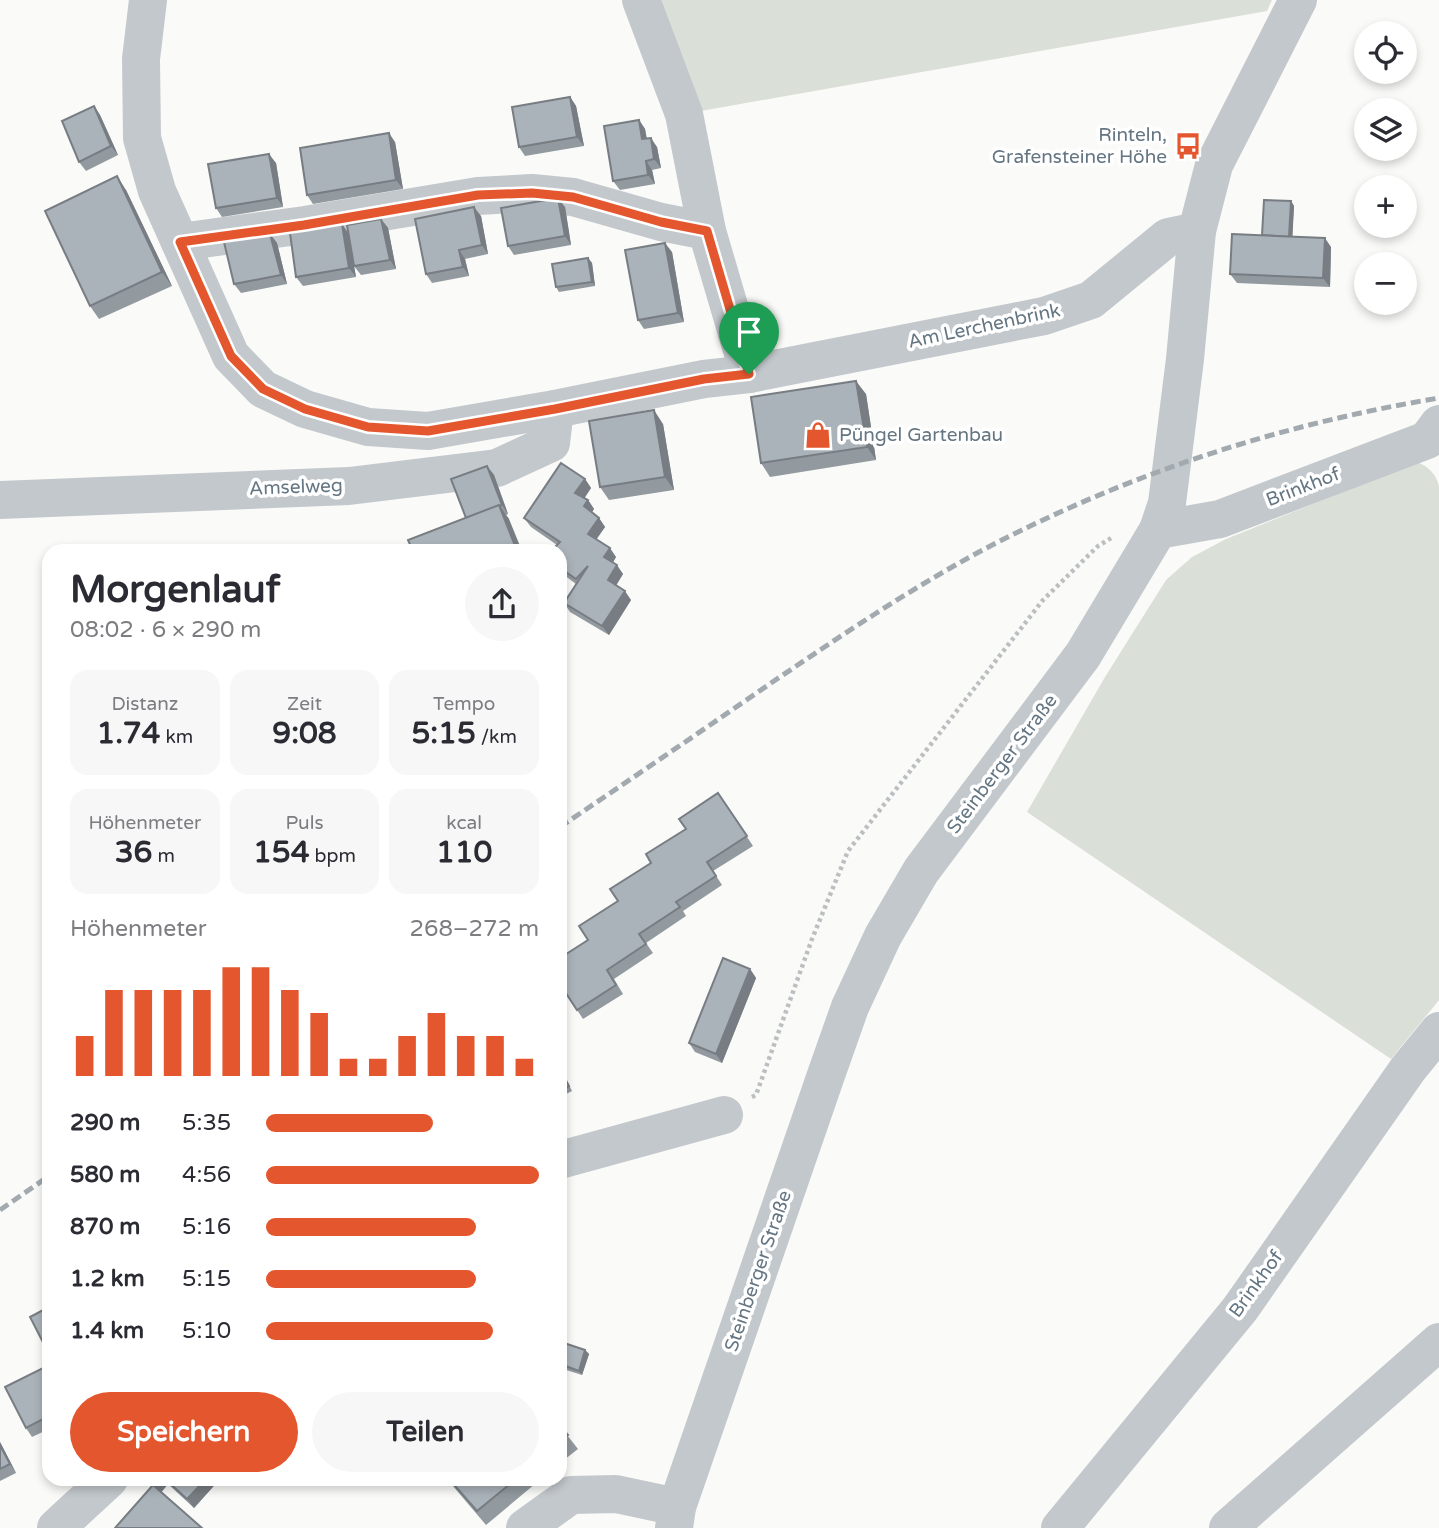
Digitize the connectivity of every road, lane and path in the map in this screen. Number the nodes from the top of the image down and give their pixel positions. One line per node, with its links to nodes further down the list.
1 (148, 0): 6 (street, Am Lerchenbrink)
2 (641, 0): 4 (street)
3 (1298, 0): 5 (street, Steinberger Straße)
4 (707, 231): 6 (street); 7 (street)
5 (1196, 231): 7 (street, Am Lerchenbrink); 11 (street, Steinberger Straße)
6 (180, 242): 8 (street, Am Lerchenbrink)
7 (749, 374): 8 (street, Am Lerchenbrink)
8 (555, 409): 10 (street, Amselweg)
9 (1439, 424): 11 (street, Brinkhof)
10 (0, 500)
11 (1158, 530): 18 (street, Steinberger Straße)
12 (1121, 532): 14 (path)
13 (1439, 1031): 21 (street, Brinkhof)
14 (724, 1115): 15 (street)
15 (567, 1158)
16 (1439, 1342): 22 (street)
17 (101, 1486): 19 (street)
18 (675, 1517): 20 (street)
19 (56, 1528)
20 (525, 1528)
21 (1060, 1528)
22 (1228, 1528)

